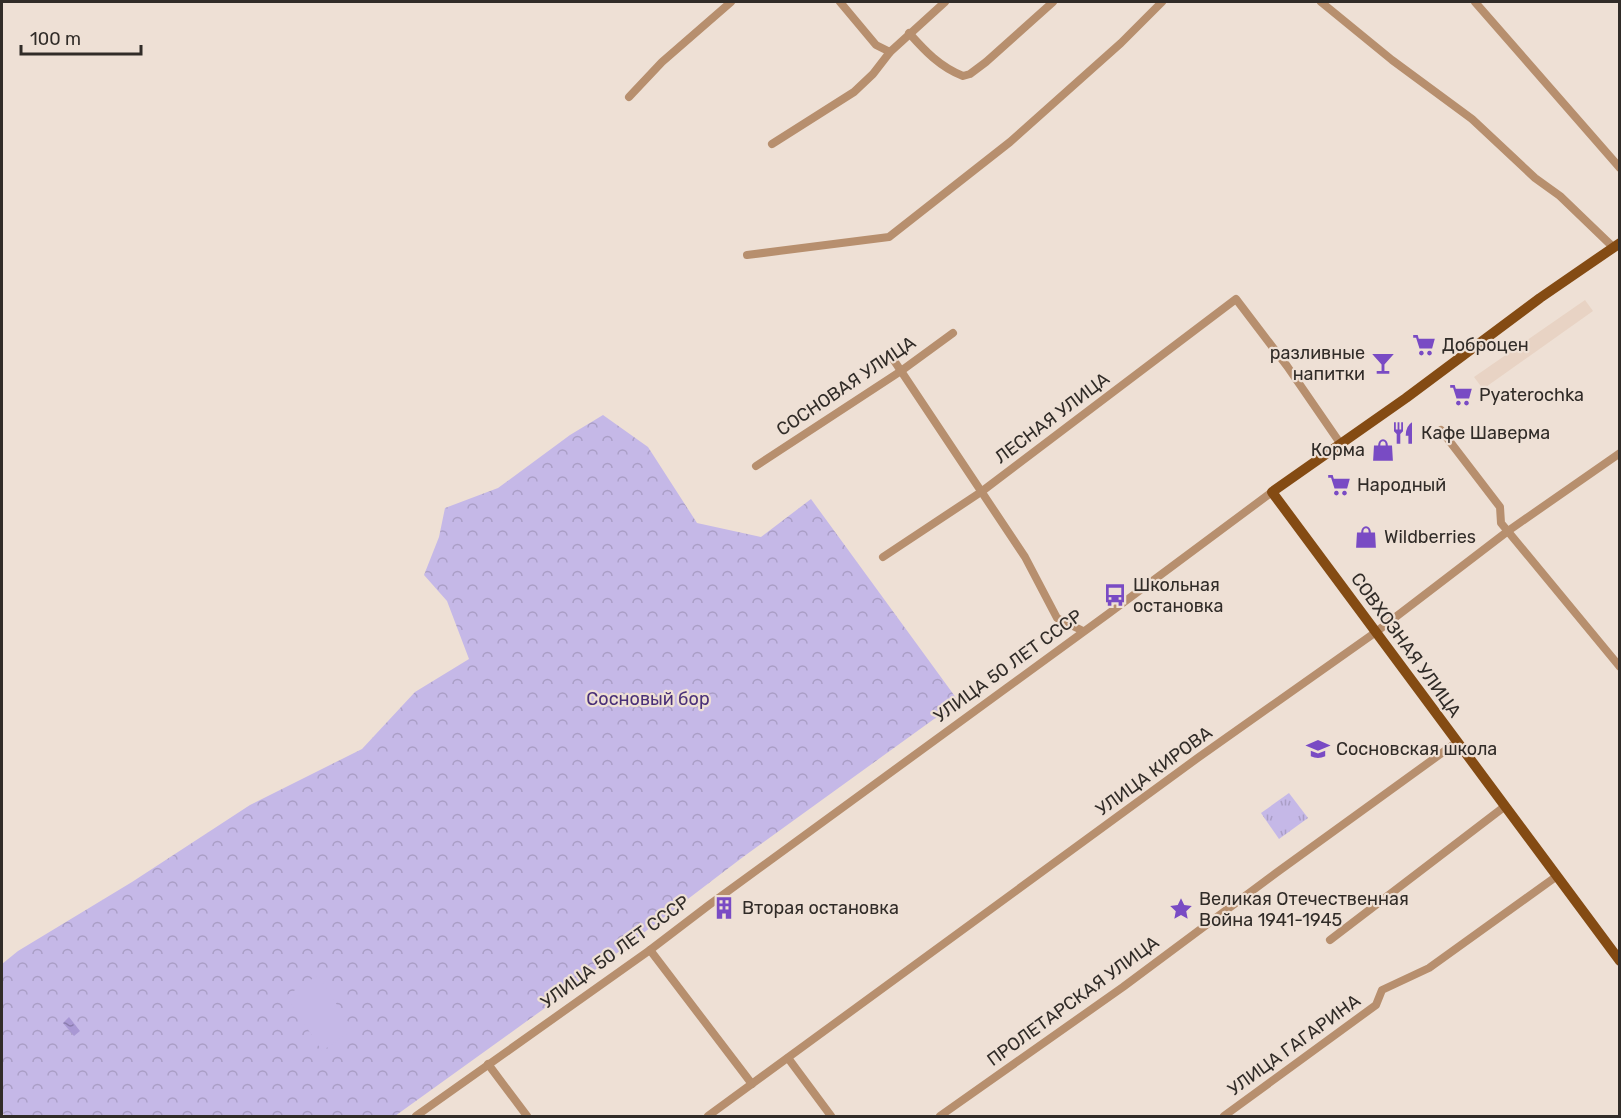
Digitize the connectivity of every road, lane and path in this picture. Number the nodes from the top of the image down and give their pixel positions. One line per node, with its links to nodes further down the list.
1 (731, 2): 10 (street)
2 (840, 2): 9 (street)
3 (945, 2): 8 (street)
4 (1053, 2): 8 (street)
5 (1162, 2): 14 (street)
6 (1321, 2): 13 (street)
7 (1475, 2): 12 (street)
8 (909, 33): 9 (street)
9 (890, 52): 11 (street)
10 (629, 97)
11 (772, 144)
12 (1620, 168)
13 (1616, 245): 19 (main road, УЛИЦА 50 ЛЕТ СССР)
14 (747, 255)
15 (953, 333): 17 (street, СОСНОВАЯ УЛИЦА)
16 (890, 353): 17 (street)
17 (901, 371): 21 (street, СОСНОВАЯ УЛИЦА); 22 (street)
18 (1441, 430): 24 (street)
19 (1340, 443): 22 (street, ЛЕСНАЯ УЛИЦА); 23 (main road, УЛИЦА 50 ЛЕТ СССР)
20 (1620, 453): 24 (street, УЛИЦА КИРОВА)
21 (756, 466)
22 (981, 492): 25 (street, ЛЕСНАЯ УЛИЦА); 26 (street)
23 (1272, 492): 26 (street, УЛИЦА 50 ЛЕТ СССР); 27 (main road, СОВХОЗНАЯ УЛИЦА)
24 (1508, 531): 27 (street, УЛИЦА КИРОВА); 28 (street)
25 (882, 557)
26 (1083, 631): 33 (street, УЛИЦА 50 ЛЕТ СССР)
27 (1376, 632): 29 (main road, СОВХОЗНАЯ УЛИЦА); 35 (street, УЛИЦА КИРОВА)
28 (1620, 667)
29 (1457, 742): 30 (main road, СОВХОЗНАЯ УЛИЦА); 42 (street, ПРОЛЕТАРСКАЯ УЛИЦА)
30 (1504, 807): 31 (main road, СОВХОЗНАЯ УЛИЦА); 32 (street)
31 (1557, 876): 34 (main road, СОВХОЗНАЯ УЛИЦА); 43 (street, УЛИЦА ГАГАРИНА)
32 (1330, 940)
33 (650, 950): 36 (street, УЛИЦА 50 ЛЕТ СССР); 37 (street)
34 (1620, 961)
35 (788, 1058): 37 (street, УЛИЦА КИРОВА); 41 (street)
36 (488, 1064): 38 (street, УЛИЦА 50 ЛЕТ СССР); 39 (street)
37 (752, 1084): 40 (street, УЛИЦА КИРОВА)
38 (416, 1116)
39 (526, 1116)
40 (708, 1116)
41 (831, 1116)
42 (940, 1116)
43 (1224, 1116)

